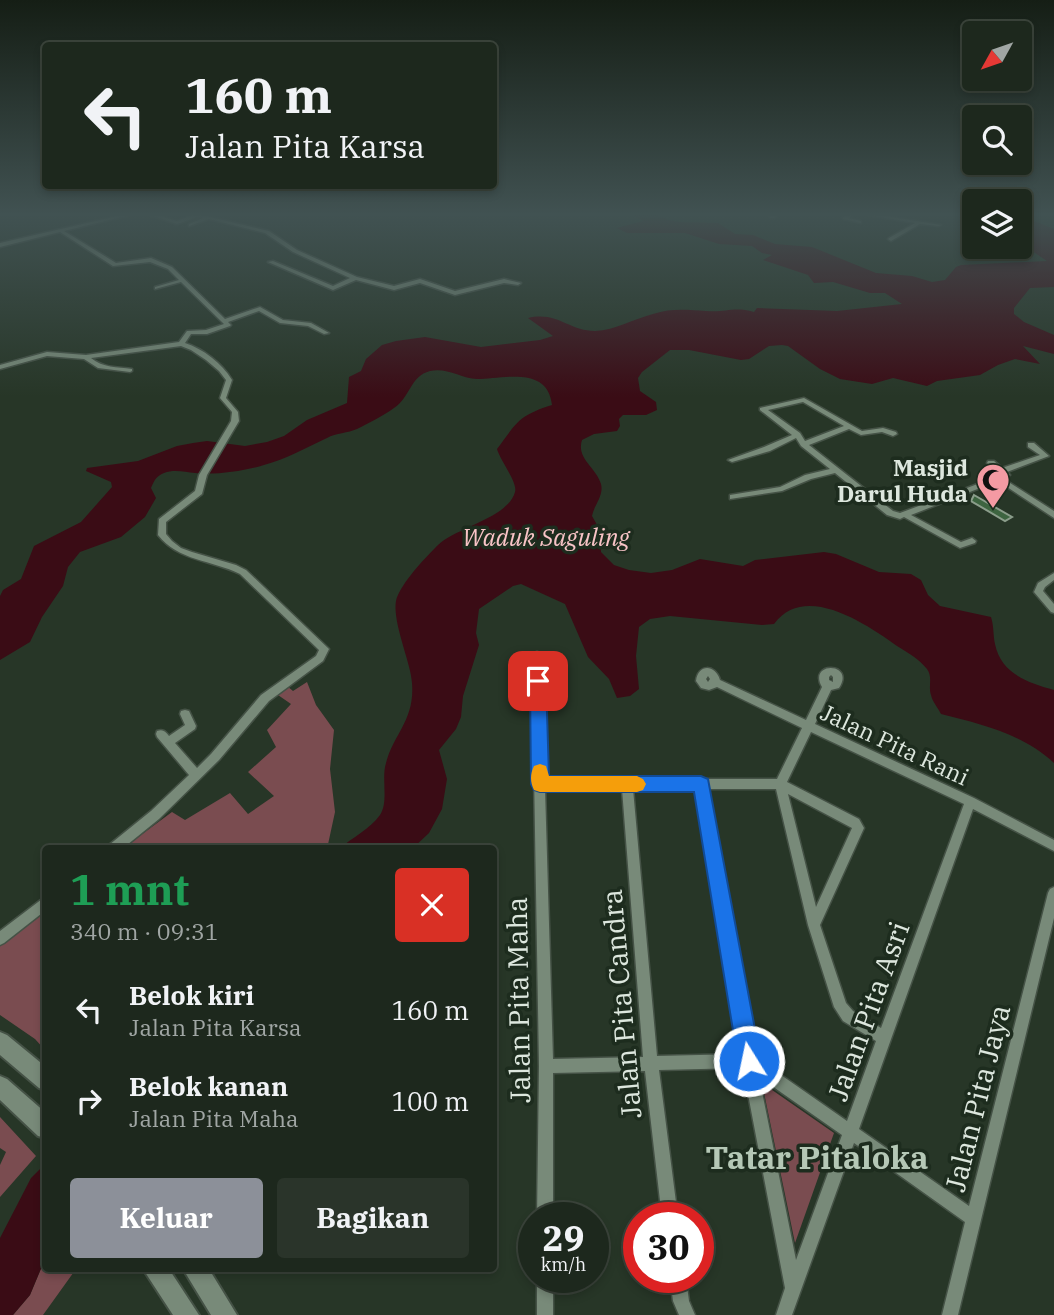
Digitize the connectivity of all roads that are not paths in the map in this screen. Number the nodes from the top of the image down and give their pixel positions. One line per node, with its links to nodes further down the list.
1 (177, 274): 5 (street)
2 (300, 274): 4 (street)
3 (347, 274): 4 (street)
4 (355, 278): 6 (street)
5 (183, 280): 7 (street); 8 (street)
6 (518, 283)
7 (157, 288)
8 (225, 321): 9 (street); 10 (street)
9 (326, 333)
10 (181, 344): 11 (street); 36 (street)
11 (86, 357): 12 (street); 13 (street)
12 (0, 368)
13 (130, 370)
14 (850, 426): 15 (street); 16 (street); 17 (street)
15 (893, 434)
16 (797, 435): 17 (street); 19 (street)
17 (804, 444): 21 (street)
18 (1031, 445): 22 (street)
19 (732, 460)
20 (991, 463): 22 (street)
21 (836, 470): 23 (street); 26 (street)
22 (1001, 474): 24 (street); 26 (street)
23 (733, 497)
24 (1035, 503): 25 (street); 27 (street)
25 (1026, 508)
26 (904, 514): 28 (street)
27 (1054, 515)
28 (972, 541)
29 (1054, 576): 30 (street)
30 (1054, 610)
31 (537, 656): 37 (street, Jalan Pita Maha)
32 (716, 682): 35 (street, Jalan Pita Rani)
33 (829, 684): 35 (street)
34 (185, 714): 36 (street)
35 (810, 726): 40 (street); 41 (street, Jalan Pita Rani)
36 (195, 775): 42 (street)
37 (540, 784): 38 (street); 52 (street, Jalan Pita Maha)
38 (627, 784): 39 (street); 51 (street, Jalan Pita Candra)
39 (701, 784): 40 (street); 50 (street)
40 (780, 784): 46 (street); 46 (street)
41 (970, 802): 43 (street, Jalan Pita Rani); 48 (street, Jalan Pita Asri)
42 (118, 845)
43 (1054, 846)
44 (1054, 893): 59 (street, Jalan Pita Jaya)
45 (42, 905): 47 (street)
46 (814, 925): 48 (street)
47 (0, 939)
48 (884, 1038): 56 (street, Jalan Pita Asri)
49 (0, 1042): 53 (main road)
50 (749, 1061): 51 (street); 56 (street); 62 (street)
51 (651, 1063): 52 (street); 58 (street, Jalan Pita Candra)
52 (546, 1066): 57 (street, Jalan Pita Maha)
53 (42, 1078)
54 (0, 1086): 55 (main road)
55 (42, 1123)
56 (850, 1133): 59 (street); 62 (street, Jalan Pita Asri)
57 (545, 1202)
58 (668, 1202)
59 (974, 1219): 70 (street, Jalan Pita Jaya)
60 (157, 1272): 65 (main road)
61 (197, 1272): 66 (main road)
62 (793, 1289): 69 (street, Jalan Pita Asri)
63 (545, 1293): 67 (street)
64 (680, 1293): 68 (street)
65 (187, 1315)
66 (225, 1315)
67 (544, 1315)
68 (687, 1315)
69 (784, 1315)
70 (950, 1315)

